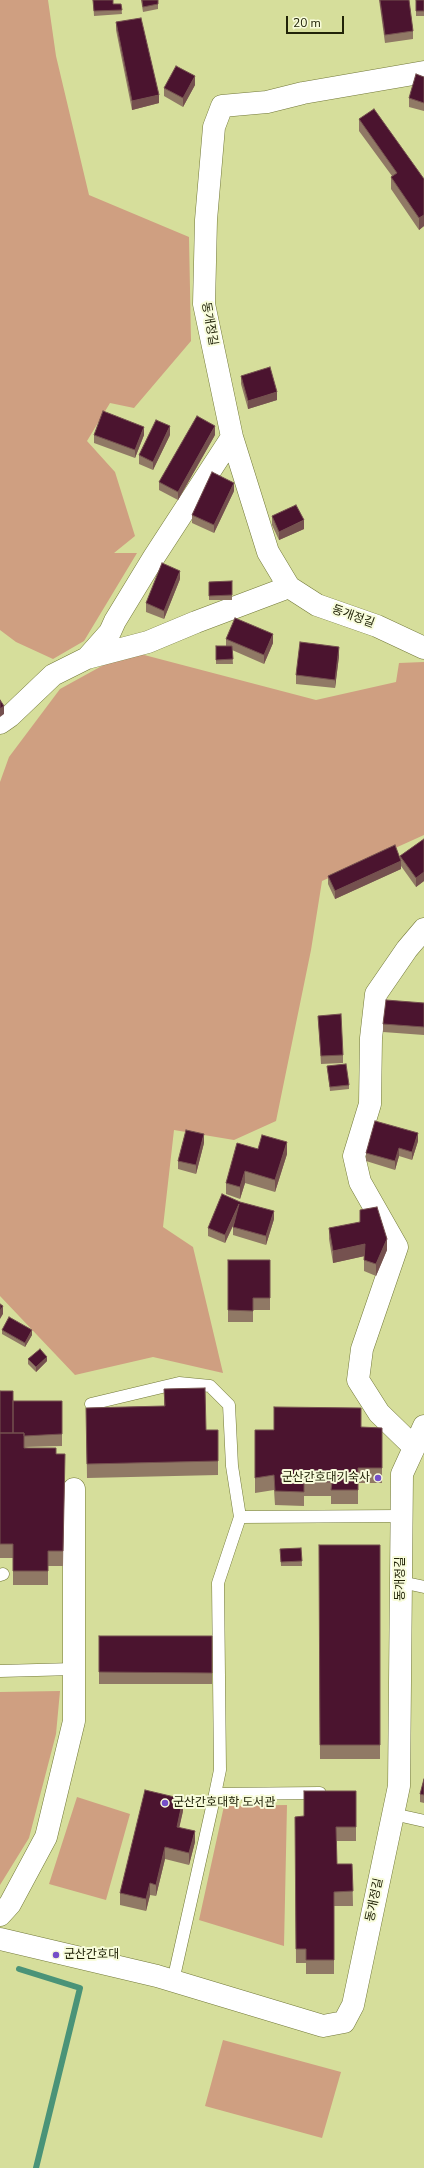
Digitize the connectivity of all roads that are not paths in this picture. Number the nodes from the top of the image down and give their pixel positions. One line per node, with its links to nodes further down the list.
1 (424, 72): 2 (street, 동개정길)
2 (232, 437): 3 (street, 동개정길); 5 (street)
3 (289, 588): 4 (street, 동개정길); 5 (street)
4 (424, 648)
5 (87, 658): 6 (street)
6 (0, 723)
7 (424, 930): 10 (street)
8 (91, 1404): 13 (lane)
9 (424, 1426): 10 (street, 동개정길)
10 (414, 1447): 12 (street, 동개정길)
11 (74, 1489): 16 (street)
12 (402, 1516): 13 (lane); 14 (street, 동개정길)
13 (240, 1517): 19 (lane)
14 (402, 1582): 15 (lane); 20 (street, 동개정길)
15 (424, 1587)
16 (74, 1669): 17 (lane); 22 (street)
17 (0, 1671)
18 (330, 1793): 19 (lane)
19 (215, 1794): 24 (lane)
20 (393, 1814): 21 (lane); 24 (street, 동개정길)
21 (424, 1821)
22 (0, 1915)
23 (0, 1939): 24 (street, 동개정길)
24 (173, 1981)

